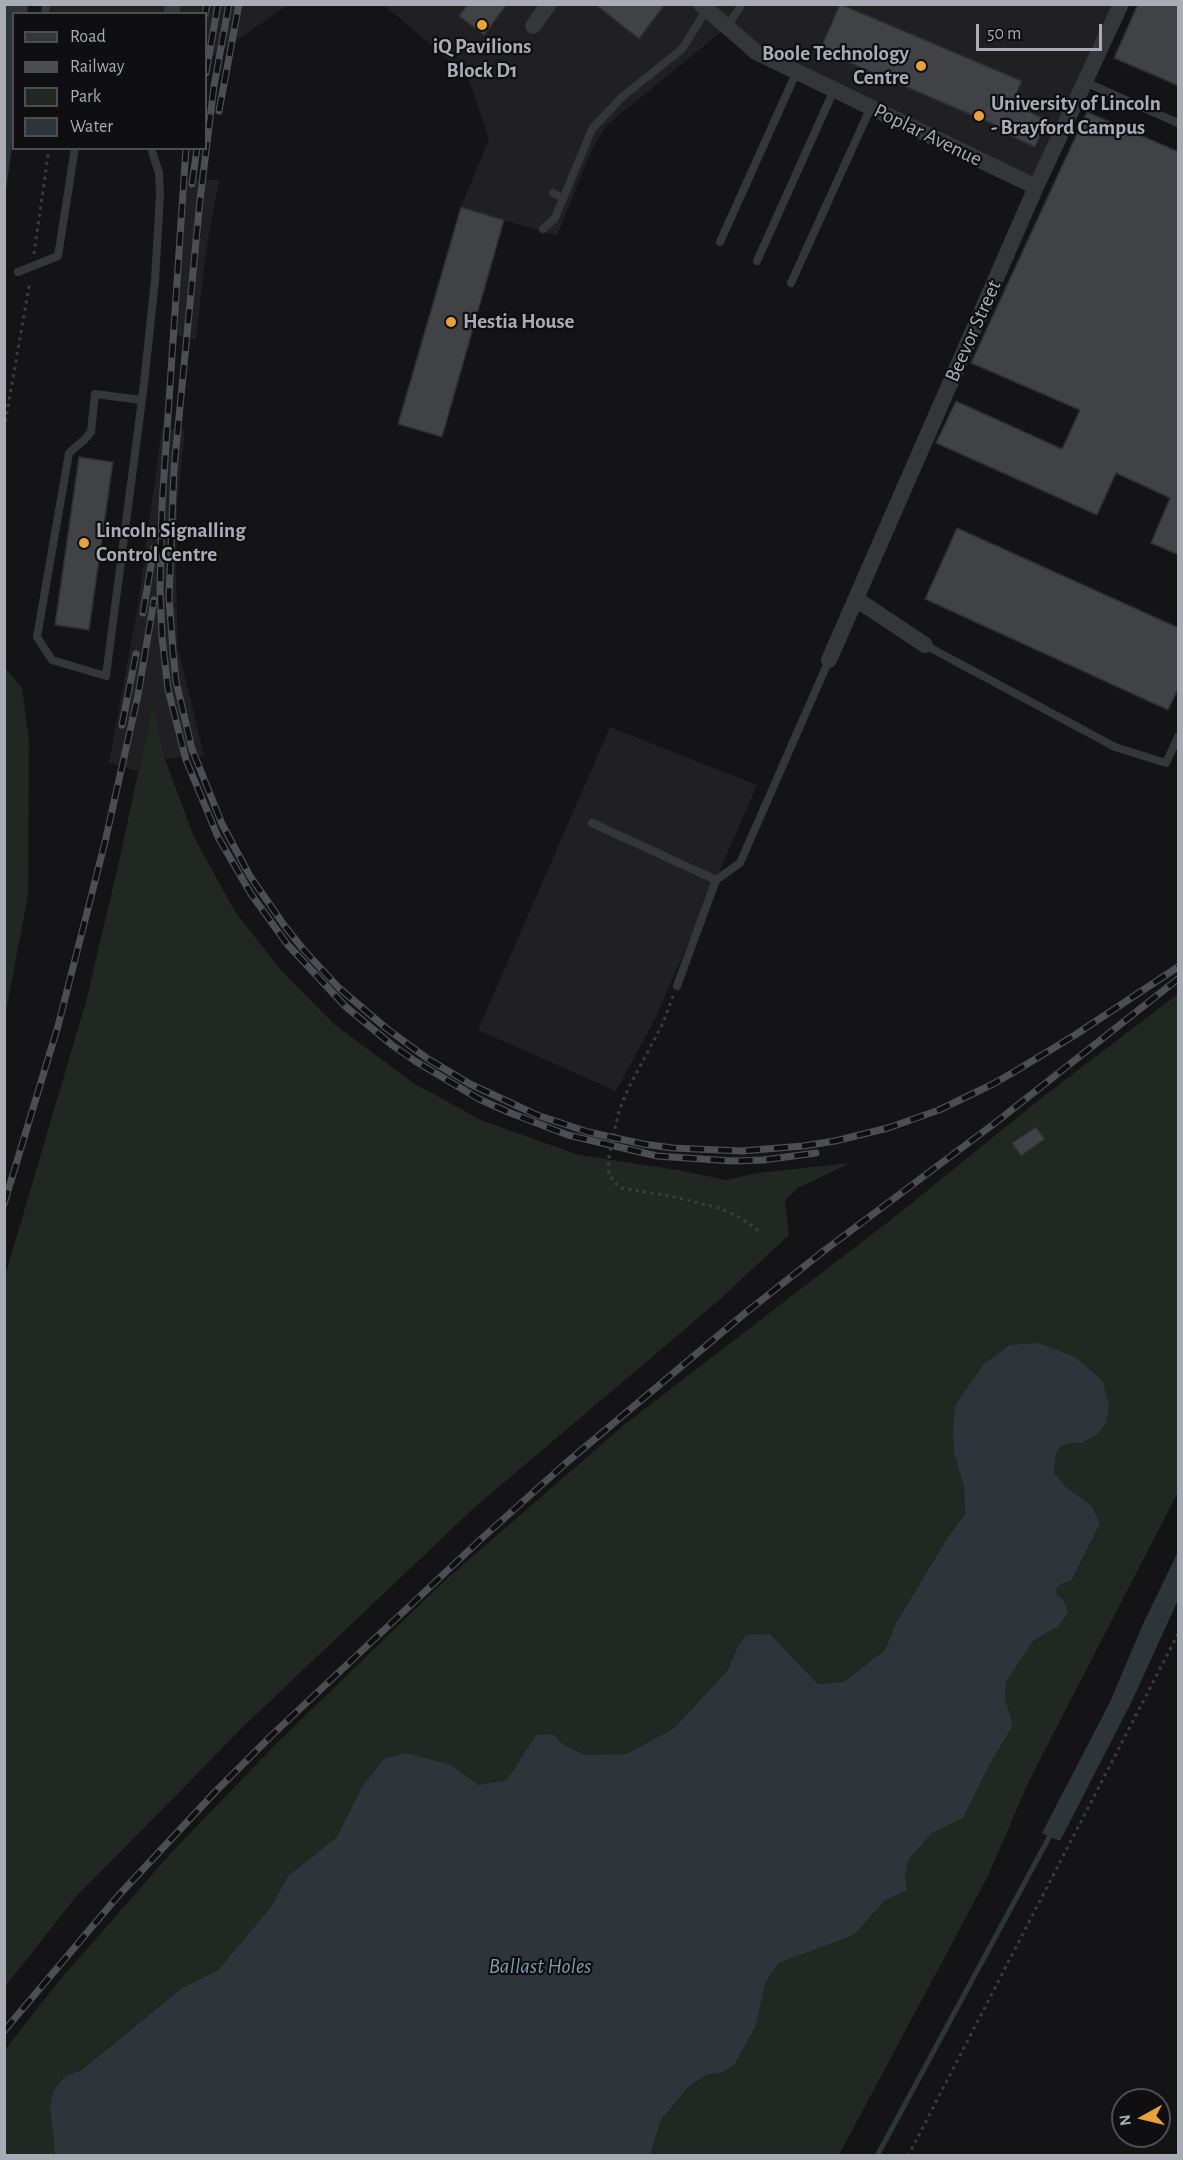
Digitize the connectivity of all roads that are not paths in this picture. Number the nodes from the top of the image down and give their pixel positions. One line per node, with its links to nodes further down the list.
1 (549, 4): 5 (street)
2 (742, 4): 6 (lane)
3 (1122, 4): 8 (street, Beevor Street)
4 (704, 7): 6 (street, Poplar Avenue); 16 (lane)
5 (533, 26)
6 (726, 28): 7 (street, Poplar Avenue)
7 (797, 71): 9 (street, Poplar Avenue); 18 (lane)
8 (1085, 82): 11 (lane); 14 (street, Beevor Street)
9 (834, 90): 10 (street, Poplar Avenue); 19 (lane)
10 (871, 107): 14 (street, Poplar Avenue); 21 (lane)
11 (1179, 123)
12 (75, 150): 20 (lane)
13 (152, 150): 22 (lane)
14 (1036, 187): 23 (street, Beevor Street)
15 (553, 193): 16 (lane)
16 (563, 198): 17 (lane)
17 (543, 229)
18 (720, 242)
19 (757, 261)
20 (18, 272)
21 (790, 283)
22 (141, 400): 22 (lane)
23 (856, 599): 24 (street); 25 (street, Beevor Street)
24 (925, 645): 26 (lane)
25 (829, 660): 28 (lane)
26 (1179, 737)
27 (592, 823): 28 (lane)
28 (716, 879): 29 (lane)
29 (677, 986)

